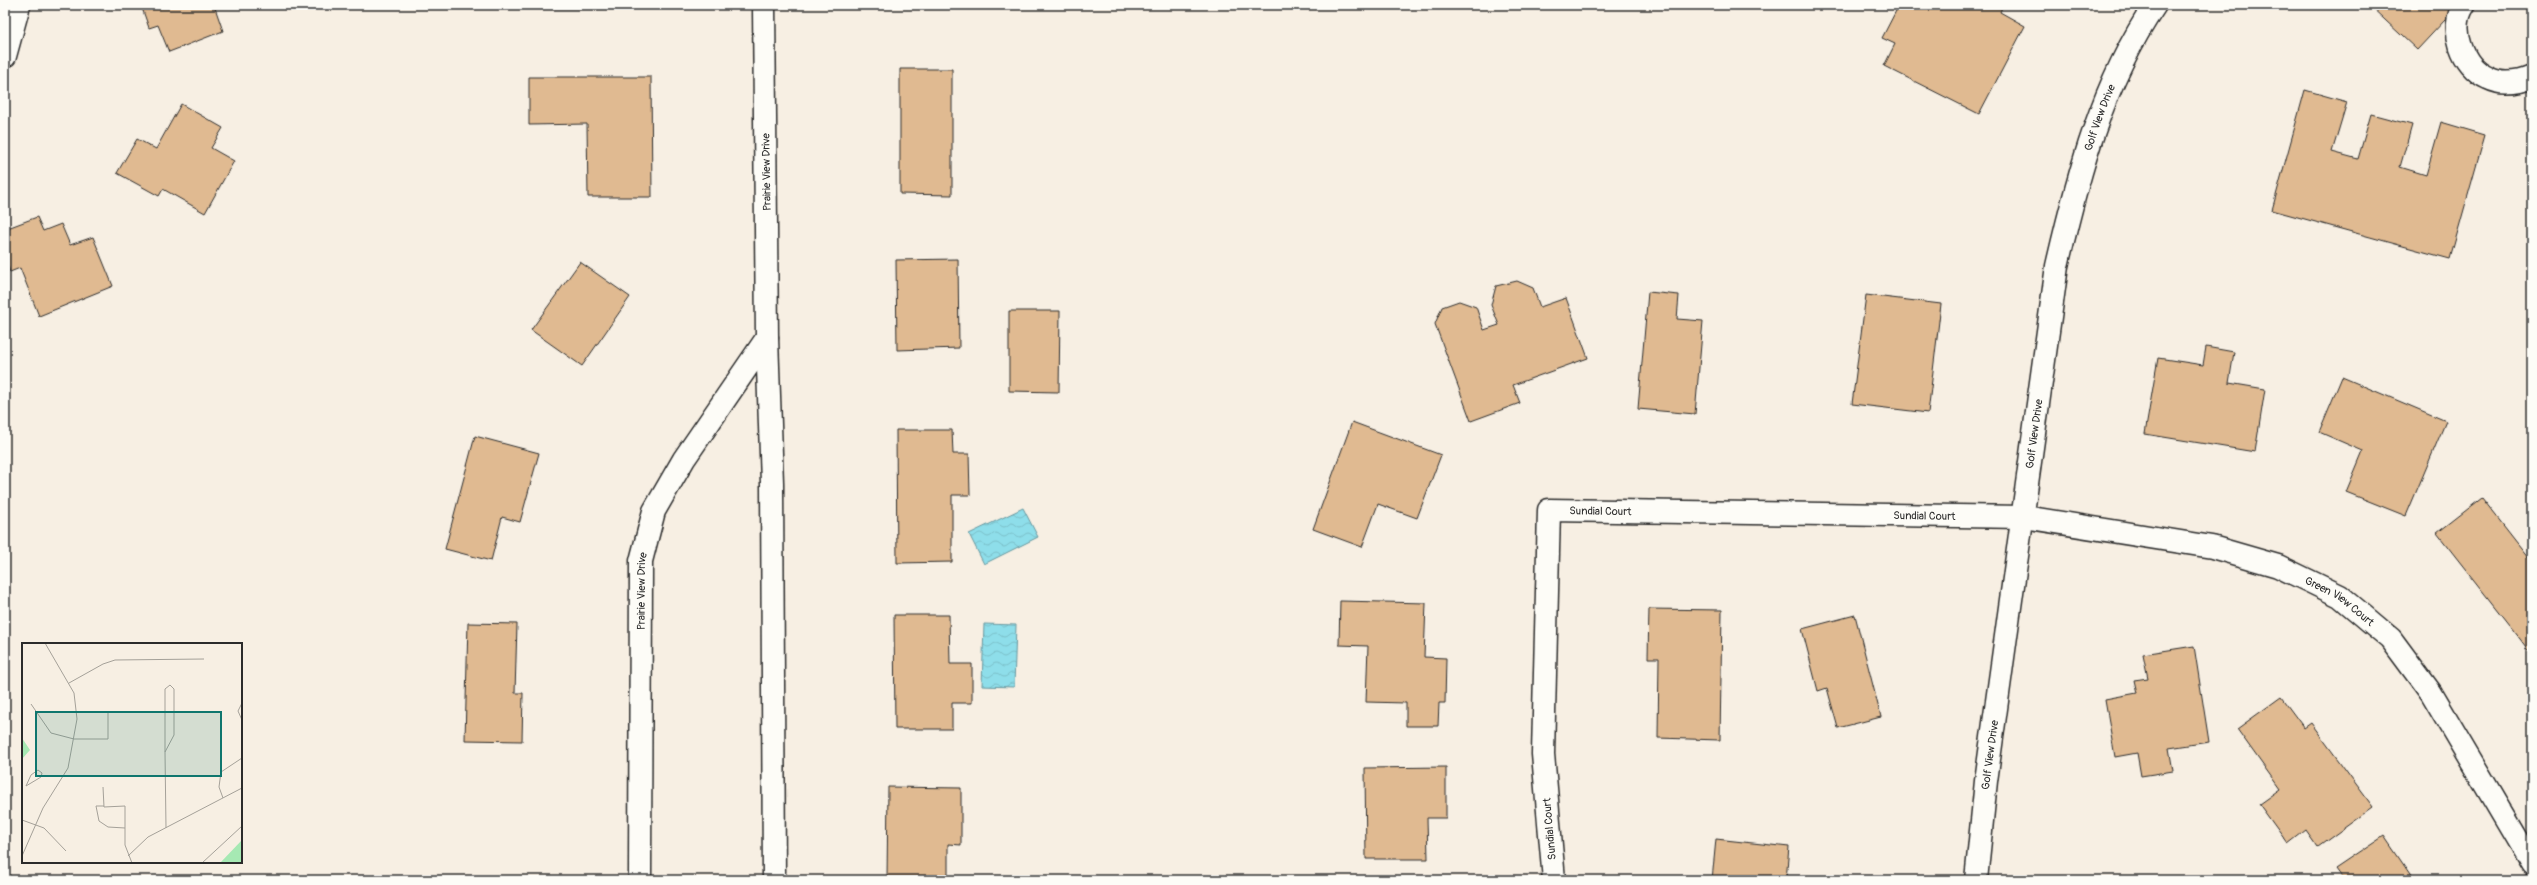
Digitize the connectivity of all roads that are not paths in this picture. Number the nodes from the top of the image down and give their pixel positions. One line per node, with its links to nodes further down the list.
1 (19, 5): 5 (street)
2 (764, 5): 7 (street, Prairie View Drive)
3 (2156, 5): 8 (street, Golf View Drive)
4 (2464, 5): 6 (street)
5 (5, 56)
6 (2532, 77)
7 (767, 338): 10 (street, Prairie View Drive); 11 (street, Prairie View Drive)
8 (2024, 517): 9 (street, Green View Court); 12 (street, Sundial Court); 13 (street, Golf View Drive)
9 (2532, 864)
10 (640, 880)
11 (774, 880)
12 (1554, 880)
13 (1976, 880)

